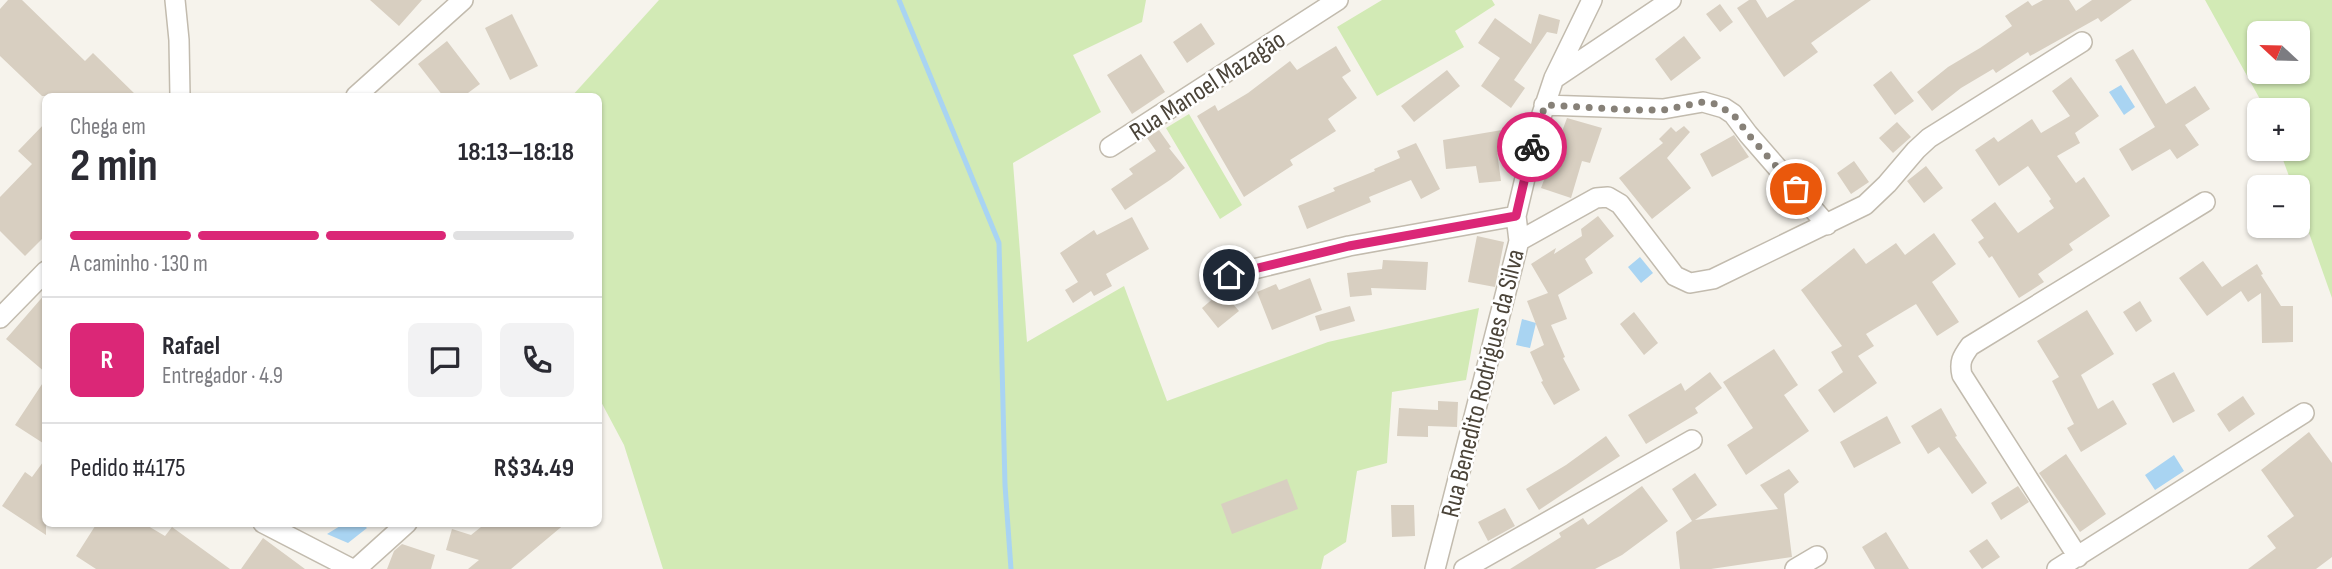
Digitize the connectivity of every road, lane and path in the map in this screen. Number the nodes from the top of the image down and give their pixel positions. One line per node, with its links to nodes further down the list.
1 (175, 0): 8 (street)
2 (463, 0): 9 (street)
3 (1338, 0): 11 (street, Rua Manoel Mazagão)
4 (1592, 0): 7 (street, Rua Benedito Rodrigues da Silva)
5 (1671, 0): 7 (street)
6 (2082, 42): 14 (street)
7 (1554, 78): 10 (street, Rua Benedito Rodrigues da Silva)
8 (180, 93)
9 (359, 93)
10 (1545, 105): 13 (street, Rua Benedito Rodrigues da Silva); 14 (street)
11 (1110, 147)
12 (2205, 202): 24 (street)
13 (1516, 216): 15 (street, Rua Benedito Rodrigues da Silva); 17 (street)
14 (1827, 225): 15 (street)
15 (1518, 241): 26 (street, Rua Benedito Rodrigues da Silva)
16 (42, 275): 18 (street)
17 (1229, 275)
18 (0, 318)
19 (2304, 413): 24 (street)
20 (1692, 440): 27 (street)
21 (271, 527): 25 (street)
22 (402, 527): 25 (street)
23 (1817, 556): 28 (street)
24 (2078, 557): 29 (street)
25 (354, 569)
26 (1435, 569)
27 (1464, 569)
28 (1795, 569)
29 (2057, 569)

